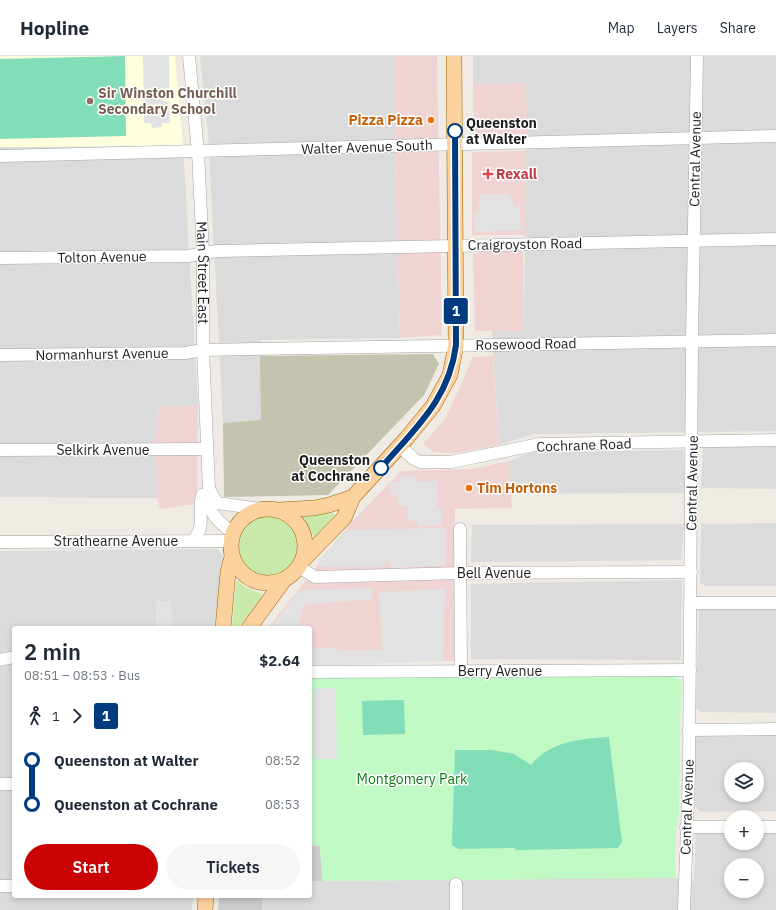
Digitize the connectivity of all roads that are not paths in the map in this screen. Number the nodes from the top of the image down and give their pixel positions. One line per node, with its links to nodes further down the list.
1 (189, 56): 7 (street, Main Street East)
2 (454, 56): 6 (main road)
3 (697, 56): 5 (street, Central Avenue)
4 (776, 136): 5 (street, Walter Avenue South)
5 (696, 138): 6 (street, Walter Avenue South); 10 (street, Central Avenue)
6 (456, 145): 7 (street, Walter Avenue South); 11 (main road)
7 (198, 152): 8 (street, Walter Avenue South); 12 (street, Main Street East)
8 (0, 156)
9 (776, 239): 10 (street, Craigroyston Road)
10 (694, 241): 11 (street, Craigroyston Road); 15 (street, Central Avenue)
11 (456, 246): 12 (street, Craigroyston Road); 16 (main road)
12 (203, 254): 13 (street, Tolton Avenue); 17 (street, Main Street East)
13 (0, 258)
14 (776, 340): 15 (street, Rosewood Road)
15 (692, 342): 16 (street, Rosewood Road); 20 (street, Central Avenue)
16 (456, 345): 17 (street, Rosewood Road); 21 (main road)
17 (203, 350): 18 (street, Normanhurst Avenue); 22 (street, Main Street East)
18 (0, 354)
19 (776, 440): 20 (street, Cochrane Road)
20 (693, 442): 21 (street, Cochrane Road); 34 (street, Central Avenue)
21 (400, 446): 25 (main road)
22 (206, 449): 23 (street, Selkirk Avenue); 24 (street, Main Street East)
23 (0, 450)
24 (208, 484): 26 (street); 29 (street, Main Street East); 30 (street)
25 (353, 497): 27 (main road); 33 (main road)
26 (262, 509): 27 (main road); 29 (main road)
27 (278, 510): 33 (main road)
28 (460, 529): 35 (street)
29 (232, 537): 30 (street, Strathearne Avenue); 32 (main road)
30 (193, 541): 31 (street, Strathearne Avenue)
31 (0, 542)
32 (232, 557): 36 (main road); 39 (main road)
33 (301, 564): 35 (street, Bell Avenue); 36 (main road)
34 (691, 572): 35 (street, Bell Avenue); 37 (street, Central Avenue)
35 (462, 573): 44 (street)
36 (284, 580): 40 (main road)
37 (691, 603): 38 (street); 43 (street, Central Avenue)
38 (776, 603)
39 (223, 626)
40 (250, 626)
41 (12, 657): 42 (street)
42 (0, 660)
43 (690, 670): 44 (street, Berry Avenue); 47 (street, Central Avenue)
44 (461, 671): 45 (street, Berry Avenue)
45 (312, 672)
46 (776, 729): 47 (street)
47 (689, 730): 50 (street, Central Avenue)
48 (0, 784): 49 (street)
49 (12, 784)
50 (686, 827): 51 (street); 60 (street, Central Avenue)
51 (724, 827)
52 (764, 827): 53 (street)
53 (776, 827)
54 (456, 884): 59 (street)
55 (0, 886): 56 (street)
56 (12, 886)
57 (206, 898): 58 (main road)
58 (205, 910)
59 (456, 910)
60 (684, 910)

